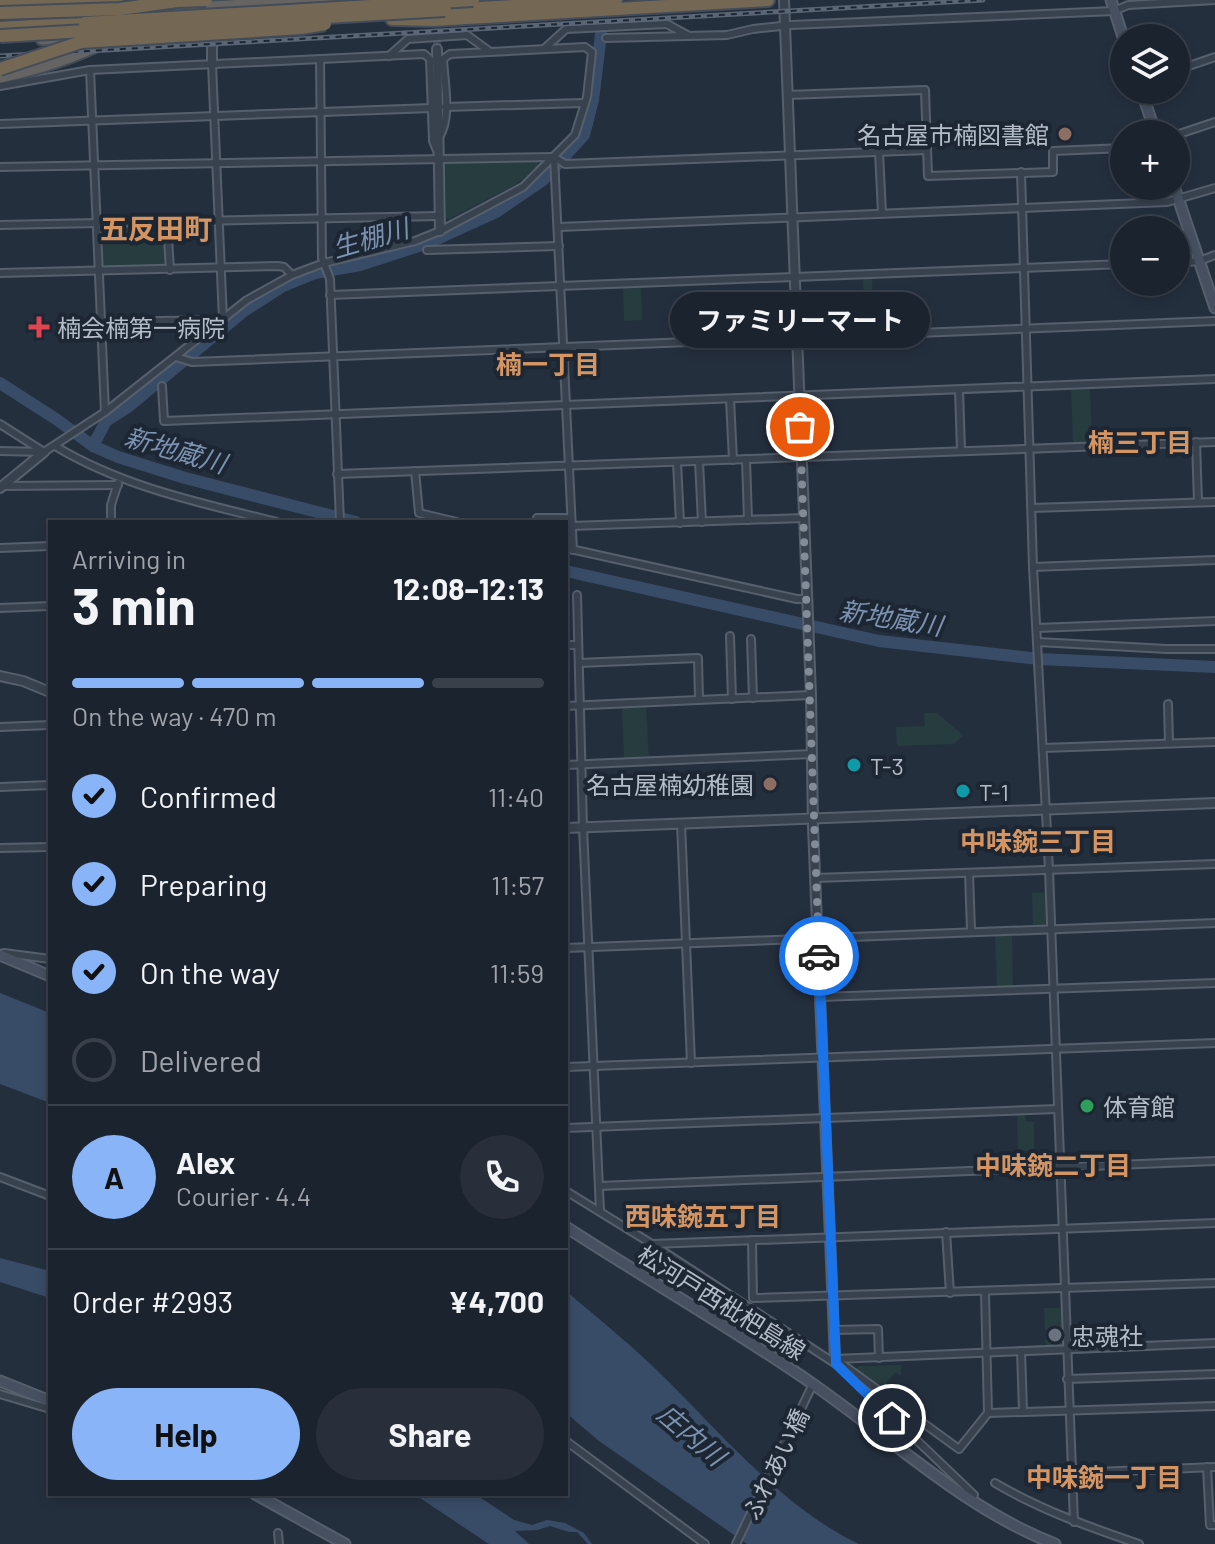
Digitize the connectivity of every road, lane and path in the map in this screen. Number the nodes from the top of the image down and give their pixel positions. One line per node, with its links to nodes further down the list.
1 (138, 0): 15 (street)
2 (331, 0): 14 (highway)
3 (355, 0): 17 (highway, bridge)
4 (473, 0): 17 (highway, bridge)
5 (616, 0): 17 (highway, bridge)
6 (729, 0): 17 (highway)
7 (768, 0): 17 (highway)
8 (784, 0): 20 (street)
9 (1111, 0): 16 (main road)
10 (1215, 0): 16 (street)
11 (177, 1): 12 (highway, bridge); 13 (highway, bridge); 18 (highway, bridge)
12 (0, 2)
13 (210, 2): 14 (highway); 15 (highway); 22 (street)
14 (250, 2)
15 (148, 10): 18 (highway)
16 (1114, 11): 19 (main road); 20 (street)
17 (393, 12): 21 (highway, bridge); 22 (highway); 26 (highway, bridge); 35 (highway, bridge)
18 (0, 14)
19 (1118, 24)
20 (784, 27): 24 (street); 39 (street)
21 (0, 28)
22 (212, 30): 23 (highway); 33 (street)
23 (118, 35): 26 (highway); 37 (highway)
24 (690, 36): 25 (street); 28 (street)
25 (606, 38)
26 (0, 40)
27 (437, 49): 49 (street)
28 (544, 49): 29 (street); 40 (street)
29 (492, 52): 30 (street); 41 (street)
30 (389, 56): 32 (street); 42 (street)
31 (1215, 57): 34 (street)
32 (320, 59): 33 (street); 43 (street)
33 (212, 64): 36 (street); 44 (street)
34 (1190, 66)
35 (0, 69)
36 (90, 70): 38 (street); 45 (street)
37 (0, 77)
38 (0, 86)
39 (787, 95): 51 (street); 53 (street)
40 (583, 103): 41 (street); 55 (street)
41 (445, 107): 49 (street)
42 (432, 108): 43 (street); 54 (street)
43 (319, 112): 44 (street); 56 (street)
44 (214, 115): 45 (street); 57 (street)
45 (92, 119): 47 (street); 58 (street)
46 (1215, 122): 48 (street)
47 (0, 124)
48 (1190, 130)
49 (438, 138): 54 (street)
50 (1110, 149): 60 (street)
51 (927, 150): 52 (street); 60 (street)
52 (879, 152): 53 (street); 65 (street)
53 (790, 155): 55 (street); 67 (street)
54 (438, 156): 55 (street); 56 (street); 66 (street)
55 (555, 159): 73 (street); 74 (street)
56 (320, 161): 57 (street); 68 (street)
57 (216, 163): 58 (street); 69 (street)
58 (94, 165): 59 (street); 71 (street)
59 (0, 167)
60 (1021, 172): 64 (street)
61 (1215, 188): 62 (street)
62 (1190, 196)
63 (1179, 200): 64 (street); 79 (main road)
64 (1022, 207): 65 (street); 83 (street)
65 (882, 213): 67 (street)
66 (439, 216): 68 (street); 74 (street)
67 (792, 216): 73 (street); 88 (street)
68 (320, 219): 69 (street); 80 (street)
69 (218, 222): 70 (street); 82 (street)
70 (167, 223): 71 (street); 84 (street)
71 (95, 224): 72 (street); 85 (street)
72 (0, 225)
73 (559, 227): 75 (street)
74 (440, 231): 80 (street)
75 (559, 246): 76 (street); 89 (street)
76 (427, 250)
77 (1215, 255): 79 (street)
78 (1190, 261): 79 (street)
79 (1194, 261): 91 (main road)
80 (325, 265): 87 (street); 90 (street)
81 (1110, 265): 83 (street)
82 (219, 268): 84 (street); 87 (street); 92 (street)
83 (1025, 268): 88 (street); 95 (street)
84 (170, 270): 85 (street)
85 (97, 272): 86 (street); 93 (street)
86 (0, 273)
87 (292, 275): 92 (street)
88 (795, 277): 89 (street); 96 (street)
89 (561, 286): 90 (street); 97 (street)
90 (330, 295): 98 (street)
91 (1215, 308)
92 (223, 320): 93 (street); 99 (street)
93 (100, 322): 107 (street)
94 (1212, 322): 95 (street)
95 (1027, 329): 96 (street); 102 (street)
96 (797, 338): 97 (street); 104 (street)
97 (564, 347): 98 (street); 106 (street)
98 (333, 356): 99 (street); 108 (street)
99 (178, 358): 107 (street)
100 (1215, 379): 102 (street)
101 (162, 386): 108 (street)
102 (1029, 388): 103 (street); 113 (street)
103 (959, 390): 104 (street); 115 (street)
104 (798, 396): 105 (street); 117 (street)
105 (730, 399): 106 (street); 119 (street)
106 (567, 406): 108 (street); 122 (street)
107 (105, 412): 112 (street)
108 (335, 414): 124 (street)
109 (0, 424): 116 (street)
110 (1196, 442): 111 (street); 113 (street); 127 (street)
111 (1215, 442)
112 (55, 446): 116 (street); 125 (street)
113 (1030, 449): 115 (street); 129 (street)
114 (0, 451): 116 (street)
115 (961, 451): 117 (street)
116 (44, 452): 126 (street)
117 (802, 458): 118 (street); 131 (street)
118 (746, 459): 119 (street); 137 (street)
119 (733, 460): 120 (street)
120 (699, 461): 121 (street); 138 (street)
121 (677, 462): 122 (street); 139 (street)
122 (569, 466): 123 (street); 130 (street)
123 (415, 471): 124 (street); 135 (street)
124 (337, 474): 134 (street)
125 (119, 482): 126 (street); 132 (street); 133 (street)
126 (1, 487)
127 (1198, 502): 128 (street); 129 (street)
128 (1215, 502)
129 (1032, 508): 145 (street)
130 (571, 518): 136 (street); 140 (street)
131 (803, 518): 137 (street); 147 (street)
132 (111, 520)
133 (269, 520)
134 (340, 520)
135 (449, 520)
136 (537, 520)
137 (748, 520): 138 (street)
138 (702, 522): 139 (street)
139 (680, 523): 140 (street)
140 (571, 526): 143 (street)
141 (48, 546): 142 (street)
142 (0, 548)
143 (570, 549): 147 (street)
144 (1215, 560): 145 (street)
145 (1033, 567): 153 (street)
146 (577, 595): 150 (street)
147 (806, 599): 163 (street)
148 (48, 606): 149 (street)
149 (0, 608)
150 (577, 614): 151 (street); 158 (street)
151 (568, 615)
152 (1215, 621): 153 (street)
153 (1037, 628): 156 (street)
154 (730, 636): 165 (street)
155 (751, 639): 164 (street)
156 (1038, 642): 159 (street); 174 (street)
157 (568, 645): 158 (street)
158 (578, 645): 160 (street)
159 (1215, 649)
160 (579, 663): 166 (street); 168 (street)
161 (0, 676): 162 (street)
162 (48, 691)
163 (811, 695): 164 (street); 175 (street)
164 (753, 698): 165 (street)
165 (732, 699): 166 (street)
166 (699, 700): 168 (street)
167 (1168, 704): 173 (street)
168 (579, 705): 169 (street); 177 (street)
169 (568, 706)
170 (48, 725): 171 (street)
171 (0, 727)
172 (1215, 742): 173 (street)
173 (1169, 743): 174 (street)
174 (1043, 748): 181 (street)
175 (812, 754): 177 (street); 182 (street)
176 (568, 765): 177 (street)
177 (582, 765): 184 (street)
178 (48, 785): 179 (street)
179 (0, 787)
180 (1215, 803): 181 (street)
181 (1045, 811): 182 (street); 189 (street)
182 (815, 817): 183 (street); 191 (street)
183 (681, 823): 184 (street); 196 (street)
184 (583, 827): 185 (street); 197 (street)
185 (568, 828)
186 (48, 847): 187 (street)
187 (0, 848)
188 (1215, 864): 189 (street)
189 (1049, 870): 190 (street); 193 (street)
190 (969, 873): 191 (street); 194 (street)
191 (815, 878): 195 (street)
192 (1215, 923): 193 (street)
193 (1051, 929): 194 (street); 203 (street)
194 (971, 931): 195 (street)
195 (818, 938): 196 (street); 204 (street)
196 (686, 944): 197 (street); 208 (street)
197 (588, 947): 198 (street); 209 (street)
198 (568, 948)
199 (0, 954): 200 (street); 201 (main road)
200 (48, 959)
201 (48, 975)
202 (1215, 983): 203 (street)
203 (1053, 989): 204 (street); 206 (street)
204 (820, 997): 207 (street)
205 (1215, 1043): 206 (street)
206 (1055, 1049): 207 (street); 211 (street)
207 (822, 1057): 208 (street); 212 (street)
208 (691, 1063): 209 (street)
209 (594, 1066): 210 (street); 213 (street)
210 (568, 1067)
211 (1057, 1109): 212 (street); 216 (street)
212 (825, 1117): 213 (street); 218 (street)
213 (596, 1127): 214 (street); 219 (street)
214 (568, 1128)
215 (1215, 1161): 216 (street)
216 (1059, 1168): 218 (street); 225 (street)
217 (0, 1177): 221 (street)
218 (828, 1177): 219 (street); 227 (street)
219 (599, 1186): 222 (street)
220 (568, 1192): 222 (street)
221 (48, 1195)
222 (600, 1211): 229 (street)
223 (1215, 1223): 225 (street)
224 (568, 1228): 245 (main road, 松河戸西枇杷島線)
225 (1062, 1228): 226 (street); 231 (street)
226 (946, 1232): 227 (street); 233 (street)
227 (830, 1237): 228 (street); 234 (street)
228 (752, 1240): 229 (street); 234 (street)
229 (652, 1244): 241 (street)
230 (1215, 1283): 231 (street)
231 (1064, 1288): 232 (street); 237 (street)
232 (985, 1292): 233 (street); 239 (street)
233 (950, 1293): 234 (street)
234 (833, 1295): 235 (street)
235 (834, 1330): 240 (street); 241 (street)
236 (1215, 1343): 237 (street)
237 (1066, 1349): 238 (street); 243 (street)
238 (1021, 1351): 239 (street); 250 (street)
239 (986, 1353): 240 (street); 252 (street)
240 (879, 1358): 241 (street)
241 (836, 1362): 252 (street); 258 (street)
242 (1215, 1374): 243 (street)
243 (1067, 1379): 251 (street)
244 (0, 1381): 247 (main road)
245 (813, 1384): 258 (main road, 松河戸西枇杷島線); 265 (street, ふれあい橋)
246 (0, 1394): 249 (street)
247 (48, 1400)
248 (1215, 1406): 251 (street)
249 (48, 1408)
250 (1023, 1411): 251 (street); 252 (street)
251 (1069, 1412): 255 (street)
252 (988, 1413)
253 (568, 1442): 264 (street)
254 (1211, 1467): 255 (street); 260 (street)
255 (1073, 1473): 259 (street)
256 (995, 1483): 259 (street)
257 (259, 1496): 263 (main road)
258 (972, 1499): 266 (main road, 松河戸西枇杷島線)
259 (1074, 1522): 267 (street)
260 (1215, 1525)
261 (278, 1533): 262 (street)
262 (279, 1544)
263 (345, 1544)
264 (705, 1544)
265 (736, 1544)
266 (1055, 1544)
267 (1139, 1544)

